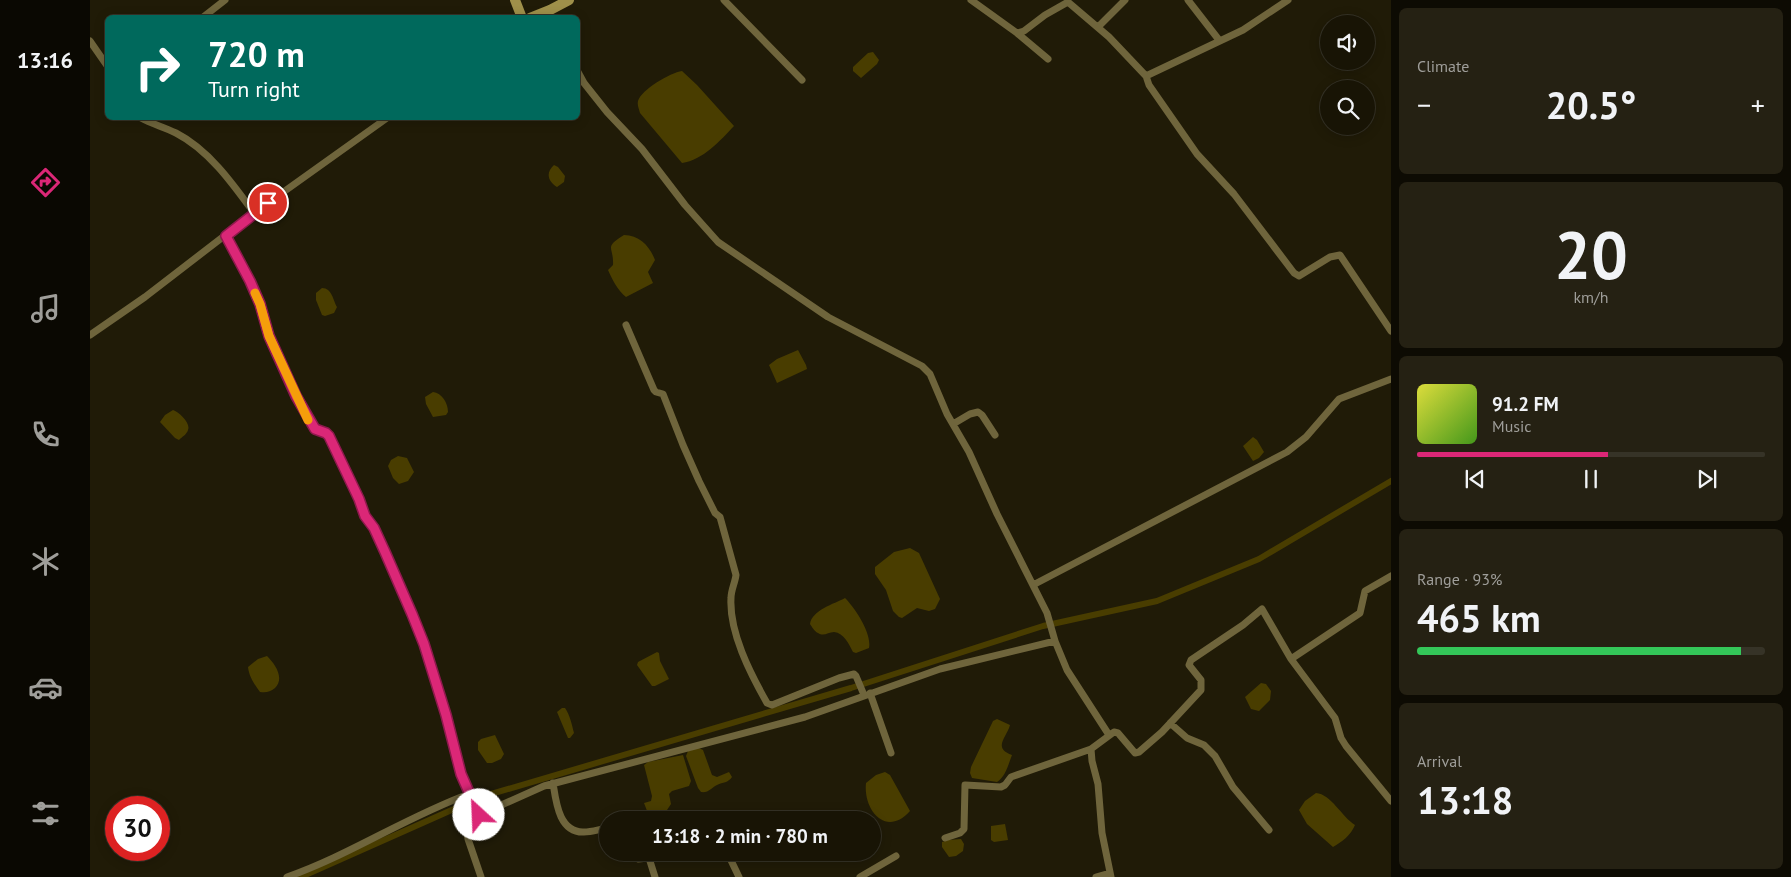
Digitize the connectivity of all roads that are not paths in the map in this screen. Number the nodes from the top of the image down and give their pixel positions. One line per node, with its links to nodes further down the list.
1 (225, 0): 10 (street)
2 (515, 0): 11 (street)
3 (569, 0): 9 (street)
4 (724, 0): 20 (street)
5 (971, 0): 13 (street)
6 (1125, 0): 12 (street)
7 (1188, 0): 14 (street)
8 (1288, 0): 14 (street)
9 (552, 14)
10 (206, 15)
11 (521, 15)
12 (1098, 27): 13 (street); 19 (street)
13 (1017, 33): 16 (street)
14 (1219, 40): 19 (street)
15 (90, 41): 17 (street)
16 (1048, 59)
17 (105, 63)
18 (580, 76): 29 (street)
19 (1146, 76): 26 (street)
20 (802, 80)
21 (144, 120): 23 (street)
22 (384, 120): 23 (street)
23 (254, 213): 24 (street)
24 (226, 236): 27 (street); 41 (street)
25 (626, 325): 35 (street)
26 (1391, 331)
27 (90, 335)
28 (1391, 380): 32 (street)
29 (953, 424): 30 (street); 32 (street)
30 (996, 435)
31 (1391, 576): 34 (street)
32 (1033, 585): 33 (street)
33 (1055, 640): 35 (street); 37 (street)
34 (1291, 659): 36 (street); 42 (street)
35 (865, 693): 39 (street); 40 (street)
36 (1170, 723): 37 (street); 45 (street)
37 (1109, 735): 38 (street)
38 (1091, 749): 46 (street); 50 (street)
39 (891, 753)
40 (553, 783): 43 (street); 44 (street)
41 (470, 796): 43 (street); 51 (street)
42 (1391, 801)
43 (478, 812): 52 (street)
44 (599, 829)
45 (1269, 830)
46 (945, 838)
47 (896, 856): 55 (street)
48 (650, 861): 53 (street)
49 (731, 861): 54 (street)
50 (1110, 875): 56 (street)
51 (287, 877)
52 (481, 877)
53 (655, 877)
54 (739, 877)
55 (860, 877)
56 (1096, 877)

